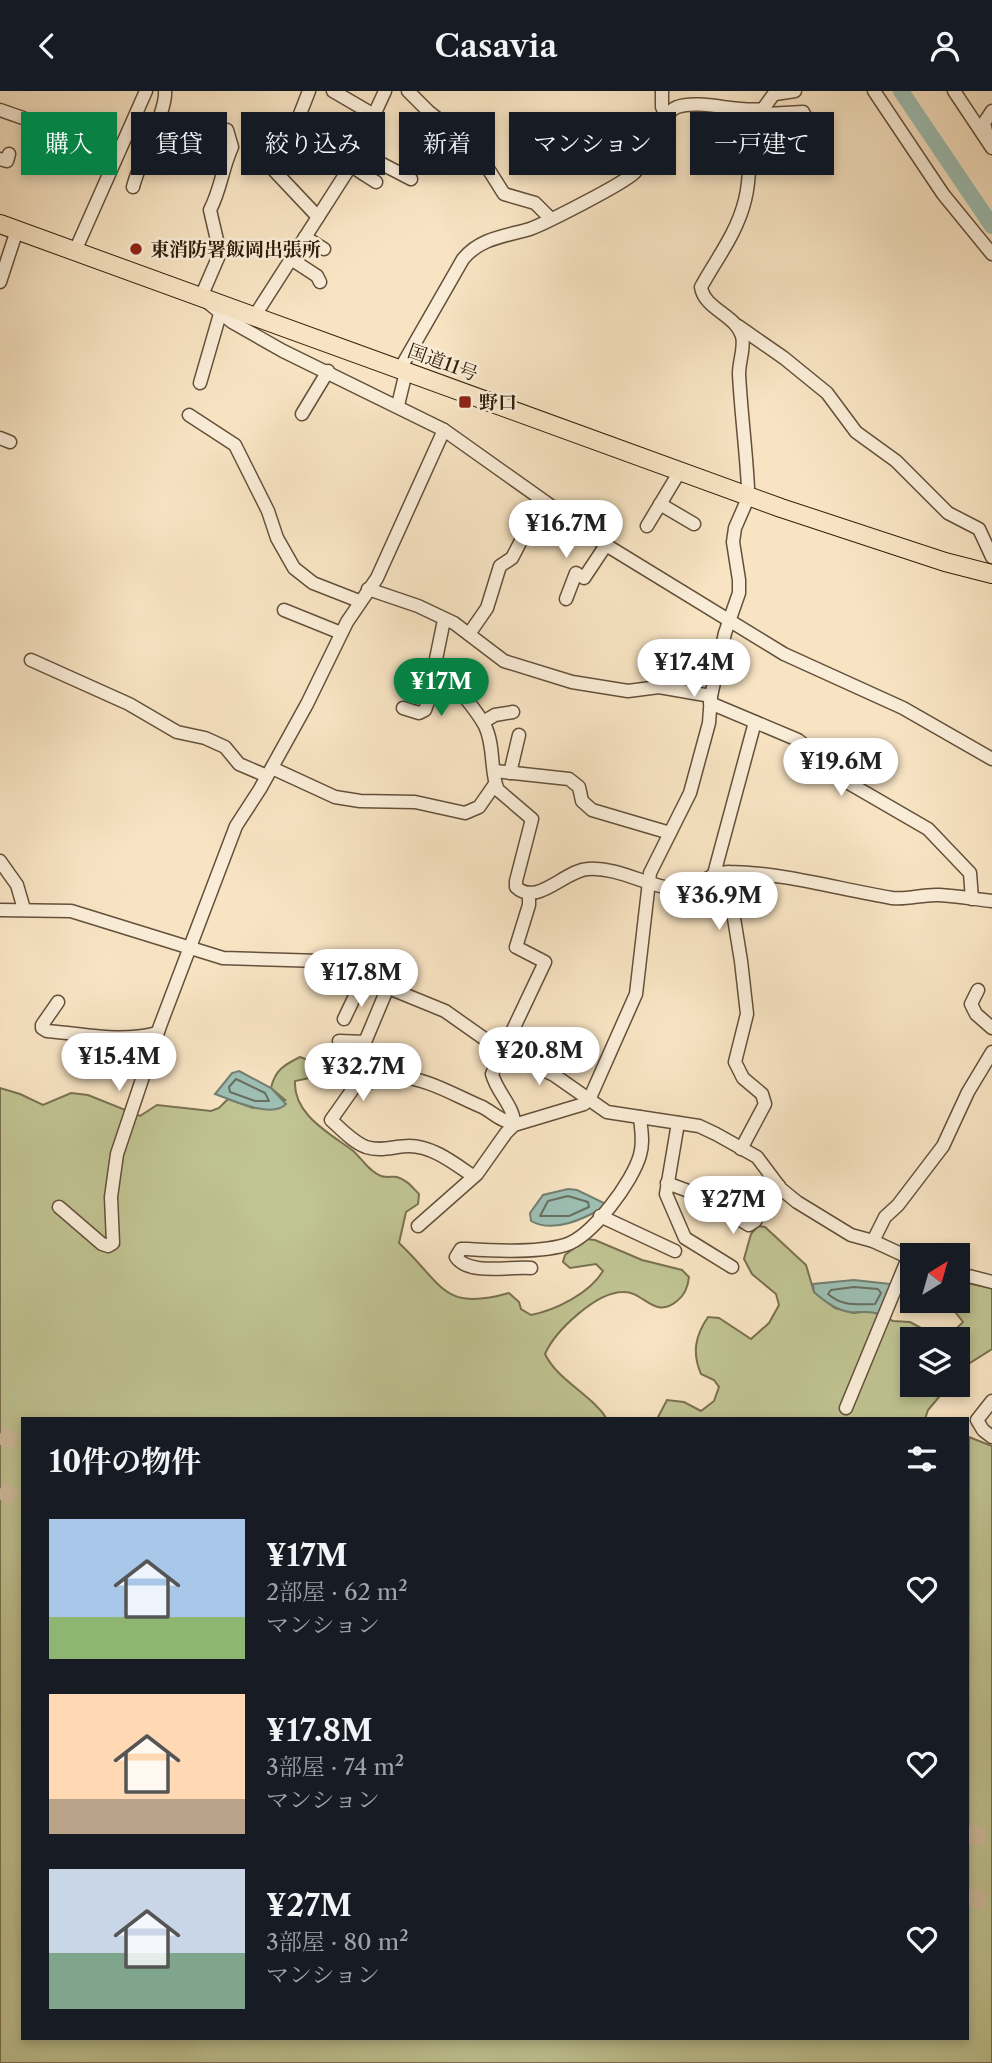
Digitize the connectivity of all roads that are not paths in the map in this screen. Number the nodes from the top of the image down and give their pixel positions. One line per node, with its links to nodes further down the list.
1 (146, 91): 39 (street)
2 (166, 91): 33 (street)
3 (309, 91): 15 (street)
4 (333, 91): 16 (street)
5 (385, 91): 17 (street)
6 (662, 91): 18 (street)
7 (795, 91): 11 (street)
8 (874, 91): 40 (street)
9 (954, 91): 23 (street)
10 (411, 92): 35 (street)
11 (776, 92): 12 (street)
12 (760, 109): 19 (street); 20 (street); 47 (street)
13 (0, 110): 21 (street)
14 (992, 111): 23 (street)
15 (301, 112)
16 (369, 112)
17 (375, 112)
18 (665, 112)
19 (669, 112)
20 (764, 112)
21 (21, 117)
22 (227, 130): 24 (street)
23 (990, 145)
24 (227, 157)
25 (385, 165): 31 (street)
26 (221, 175): 44 (street)
27 (277, 175): 34 (street)
28 (346, 175): 34 (street)
29 (364, 175): 32 (street)
30 (631, 175): 35 (street)
31 (411, 179)
32 (376, 182)
33 (132, 187)
34 (318, 217): 37 (street)
35 (551, 219): 48 (street)
36 (9, 227): 39 (highway, 国道11号); 42 (street)
37 (305, 237): 38 (street); 41 (street)
38 (324, 249)
39 (75, 251): 44 (highway, 国道11号)
40 (992, 254)
41 (291, 259): 43 (street); 46 (street)
42 (0, 282)
43 (320, 282)
44 (201, 297): 45 (street); 46 (highway, 国道11号)
45 (220, 314): 49 (street); 50 (street)
46 (254, 317): 48 (highway, 国道11号)
47 (735, 324): 56 (street); 62 (street)
48 (403, 370): 51 (street); 55 (highway, 国道11号)
49 (328, 371): 51 (street); 52 (street)
50 (200, 383)
51 (398, 405): 54 (street)
52 (302, 414)
53 (189, 415): 66 (street)
54 (444, 429): 61 (street); 64 (street)
55 (680, 471): 56 (highway, 国道11号); 57 (street)
56 (747, 495): 63 (highway, 国道11号); 69 (street)
57 (660, 505): 58 (street); 59 (street)
58 (694, 524)
59 (647, 526)
60 (523, 537): 71 (street)
61 (607, 545): 65 (street); 69 (street)
62 (992, 557)
63 (992, 574)
64 (368, 589): 66 (street); 68 (street)
65 (566, 599)
66 (359, 601): 70 (street)
67 (284, 610): 70 (street)
68 (443, 620): 71 (street); 73 (street)
69 (729, 621): 74 (street); 80 (street)
70 (341, 633): 81 (street)
71 (469, 634): 74 (street)
72 (31, 660): 81 (street)
73 (441, 667): 75 (street); 77 (street)
74 (710, 700): 78 (street); 84 (street)
75 (403, 708)
76 (513, 712): 77 (street)
77 (483, 722): 83 (street)
78 (755, 722): 86 (street); 89 (street)
79 (519, 736): 82 (street)
80 (992, 759)
81 (270, 772): 83 (street); 93 (street)
82 (510, 773): 83 (street); 84 (street)
83 (495, 777): 88 (street)
84 (670, 833): 87 (street)
85 (0, 861): 91 (street)
86 (714, 874): 87 (street); 89 (street); 110 (street)
87 (650, 881): 88 (street); 106 (street)
88 (529, 894): 104 (street)
89 (972, 899): 90 (street)
90 (992, 901)
91 (24, 909): 92 (street); 93 (street)
92 (0, 910)
93 (190, 947): 94 (street); 101 (street)
94 (364, 977): 95 (street); 98 (street)
95 (388, 987): 102 (street); 104 (street)
96 (978, 990): 99 (street)
97 (58, 1002): 100 (street)
98 (344, 1019)
99 (992, 1028)
100 (73, 1033): 101 (street); 103 (street)
101 (157, 1033): 114 (street)
102 (339, 1041)
103 (70, 1048)
104 (502, 1050): 106 (street); 109 (street)
105 (992, 1052): 117 (street)
106 (589, 1100): 107 (street); 109 (street)
107 (640, 1117): 108 (street); 115 (street)
108 (678, 1123): 110 (street); 112 (street)
109 (514, 1124): 111 (street); 111 (street)
110 (741, 1149): 113 (street)
111 (473, 1176): 116 (street)
112 (667, 1183): 113 (street); 120 (street)
113 (779, 1186): 117 (street)
114 (59, 1207)
115 (600, 1216): 118 (street); 121 (street)
116 (418, 1226)
117 (873, 1241): 119 (street)
118 (675, 1251)
119 (900, 1254)
120 (732, 1267)
121 (531, 1268)
122 (970, 1276): 124 (street)
123 (900, 1282): 126 (street)
124 (992, 1282)
125 (992, 1401): 127 (street)
126 (846, 1408)
127 (992, 1437)

